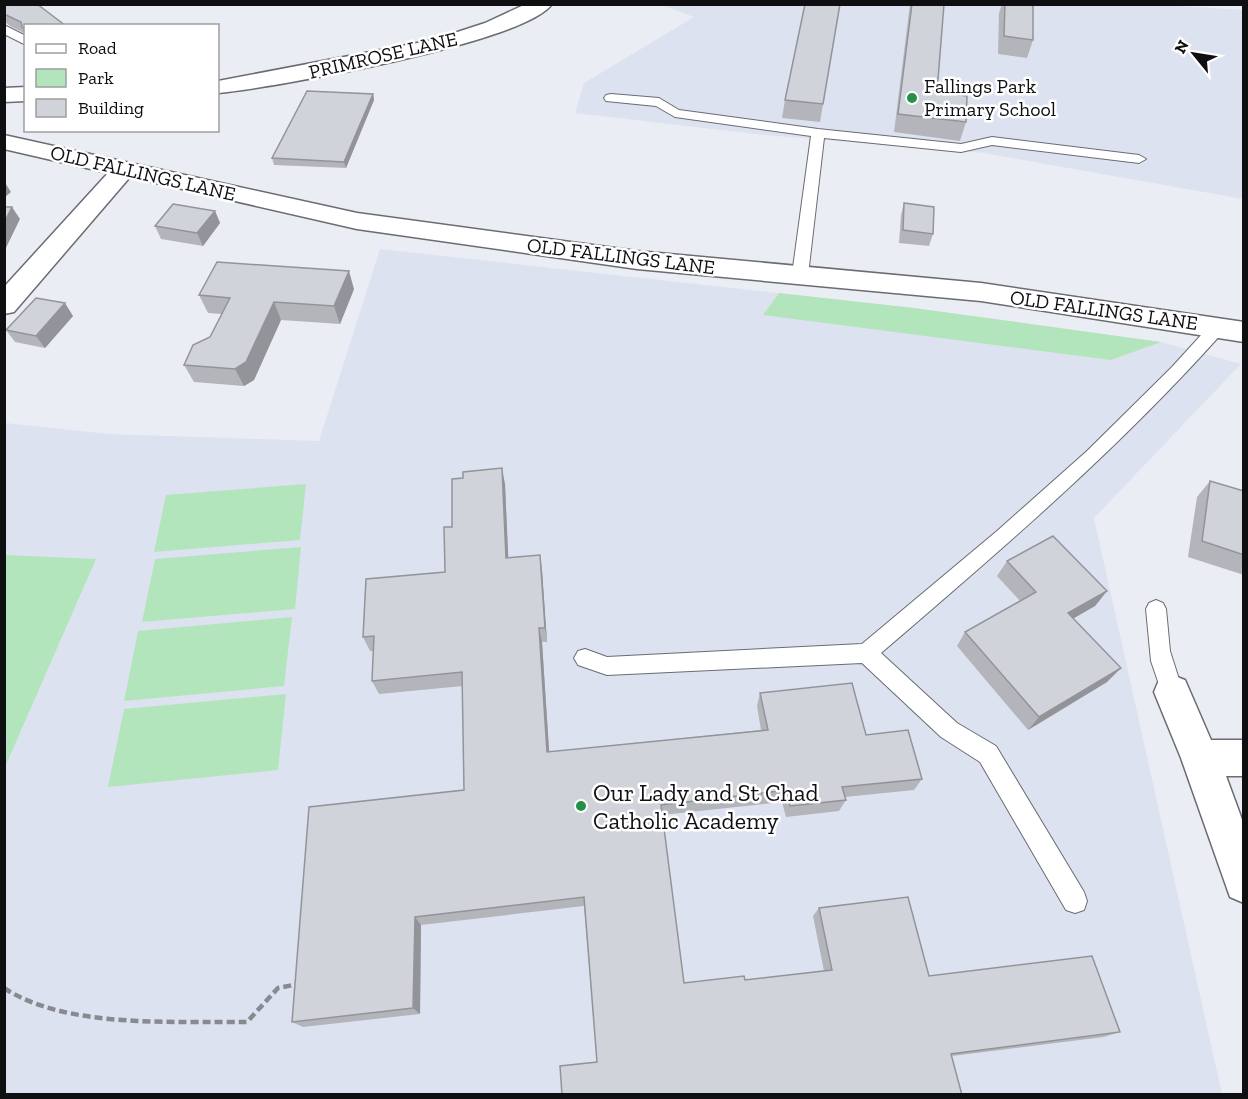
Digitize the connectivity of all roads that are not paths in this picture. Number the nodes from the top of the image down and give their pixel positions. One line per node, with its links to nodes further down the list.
1 (542, 4): 4 (street, PRIMROSE LANE)
2 (4, 29): 3 (lane)
3 (24, 40)
4 (219, 87)
5 (611, 98): 6 (lane)
6 (818, 133): 8 (lane); 10 (lane)
7 (23, 140): 9 (street, OLD FALLINGS LANE)
8 (1138, 159)
9 (124, 169): 10 (street, OLD FALLINGS LANE); 11 (street)
10 (800, 275): 12 (street, OLD FALLINGS LANE)
11 (4, 305)
12 (1218, 327): 13 (street, OLD FALLINGS LANE); 15 (lane)
13 (1244, 332)
14 (1156, 609): 17 (lane)
15 (866, 653): 16 (lane); 21 (lane)
16 (585, 658)
17 (1172, 692): 18 (street)
18 (1200, 758): 19 (street); 20 (street)
19 (1244, 758)
20 (1244, 883)
21 (1075, 901)

